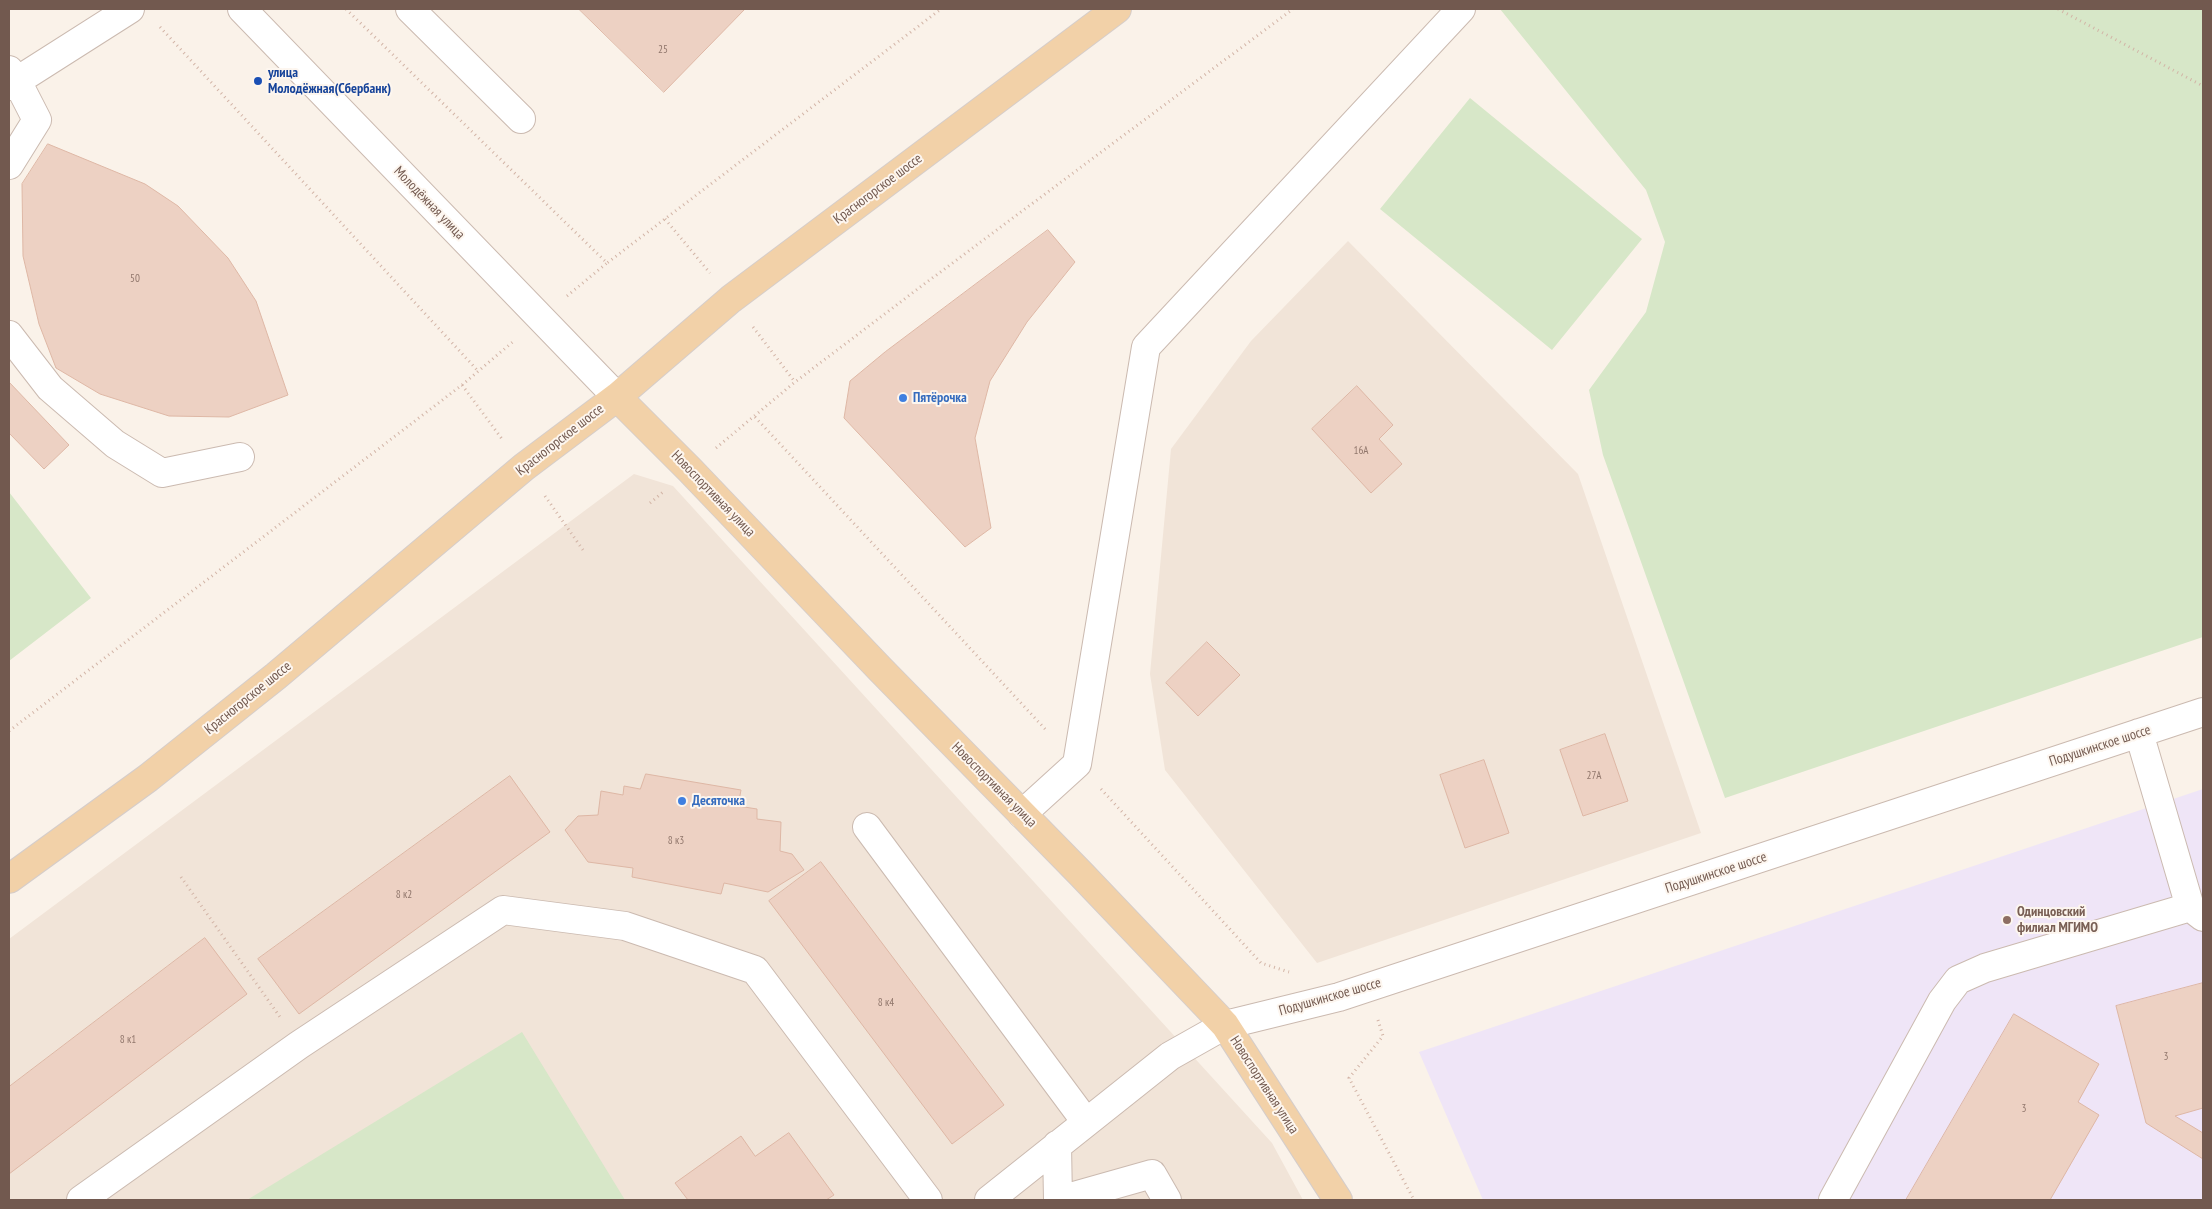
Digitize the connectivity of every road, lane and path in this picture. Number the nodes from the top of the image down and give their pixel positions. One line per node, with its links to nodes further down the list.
1 (130, 9): 11 (street)
2 (242, 9): 16 (street, Молодёжная улица)
3 (346, 9): 5 (path)
4 (410, 9): 13 (street)
5 (941, 9)
6 (1117, 9): 16 (main road, Красногорское шоссе)
7 (1292, 9): 17 (path)
8 (1462, 9): 24 (street)
9 (2058, 9): 12 (path)
10 (157, 23): 22 (path)
11 (12, 79): 14 (street)
12 (2203, 86)
13 (521, 119)
14 (9, 165)
15 (9, 335): 18 (street)
16 (617, 397): 19 (main road, Новоспортивная улица); 28 (main road, Красногорское шоссе)
17 (755, 417): 19 (path); 24 (path)
18 (240, 457)
19 (690, 470): 20 (path); 25 (main road, Новоспортивная улица)
20 (650, 503)
21 (2203, 712): 23 (street, Подушкинское шоссе)
22 (9, 731)
23 (2139, 733): 29 (street); 31 (street, Подушкинское шоссе)
24 (1077, 764): 25 (street); 30 (path)
25 (1022, 814): 32 (main road, Новоспортивная улица)
26 (867, 828): 34 (street)
27 (181, 877): 33 (path)
28 (9, 880)
29 (2197, 912): 43 (street)
30 (1294, 974)
31 (1368, 988): 32 (street, Подушкинское шоссе); 42 (path)
32 (1225, 1025): 34 (street, Подушкинское шоссе); 41 (main road, Новоспортивная улица)
33 (299, 1044): 36 (street); 37 (street)
34 (1086, 1122): 35 (street, Подушкинское шоссе)
35 (1057, 1145): 38 (street, Подушкинское шоссе); 39 (street)
36 (81, 1200)
37 (928, 1200)
38 (989, 1200)
39 (1059, 1200): 40 (street)
40 (1167, 1200)
41 (1338, 1200)
42 (1414, 1200)
43 (1833, 1200)

